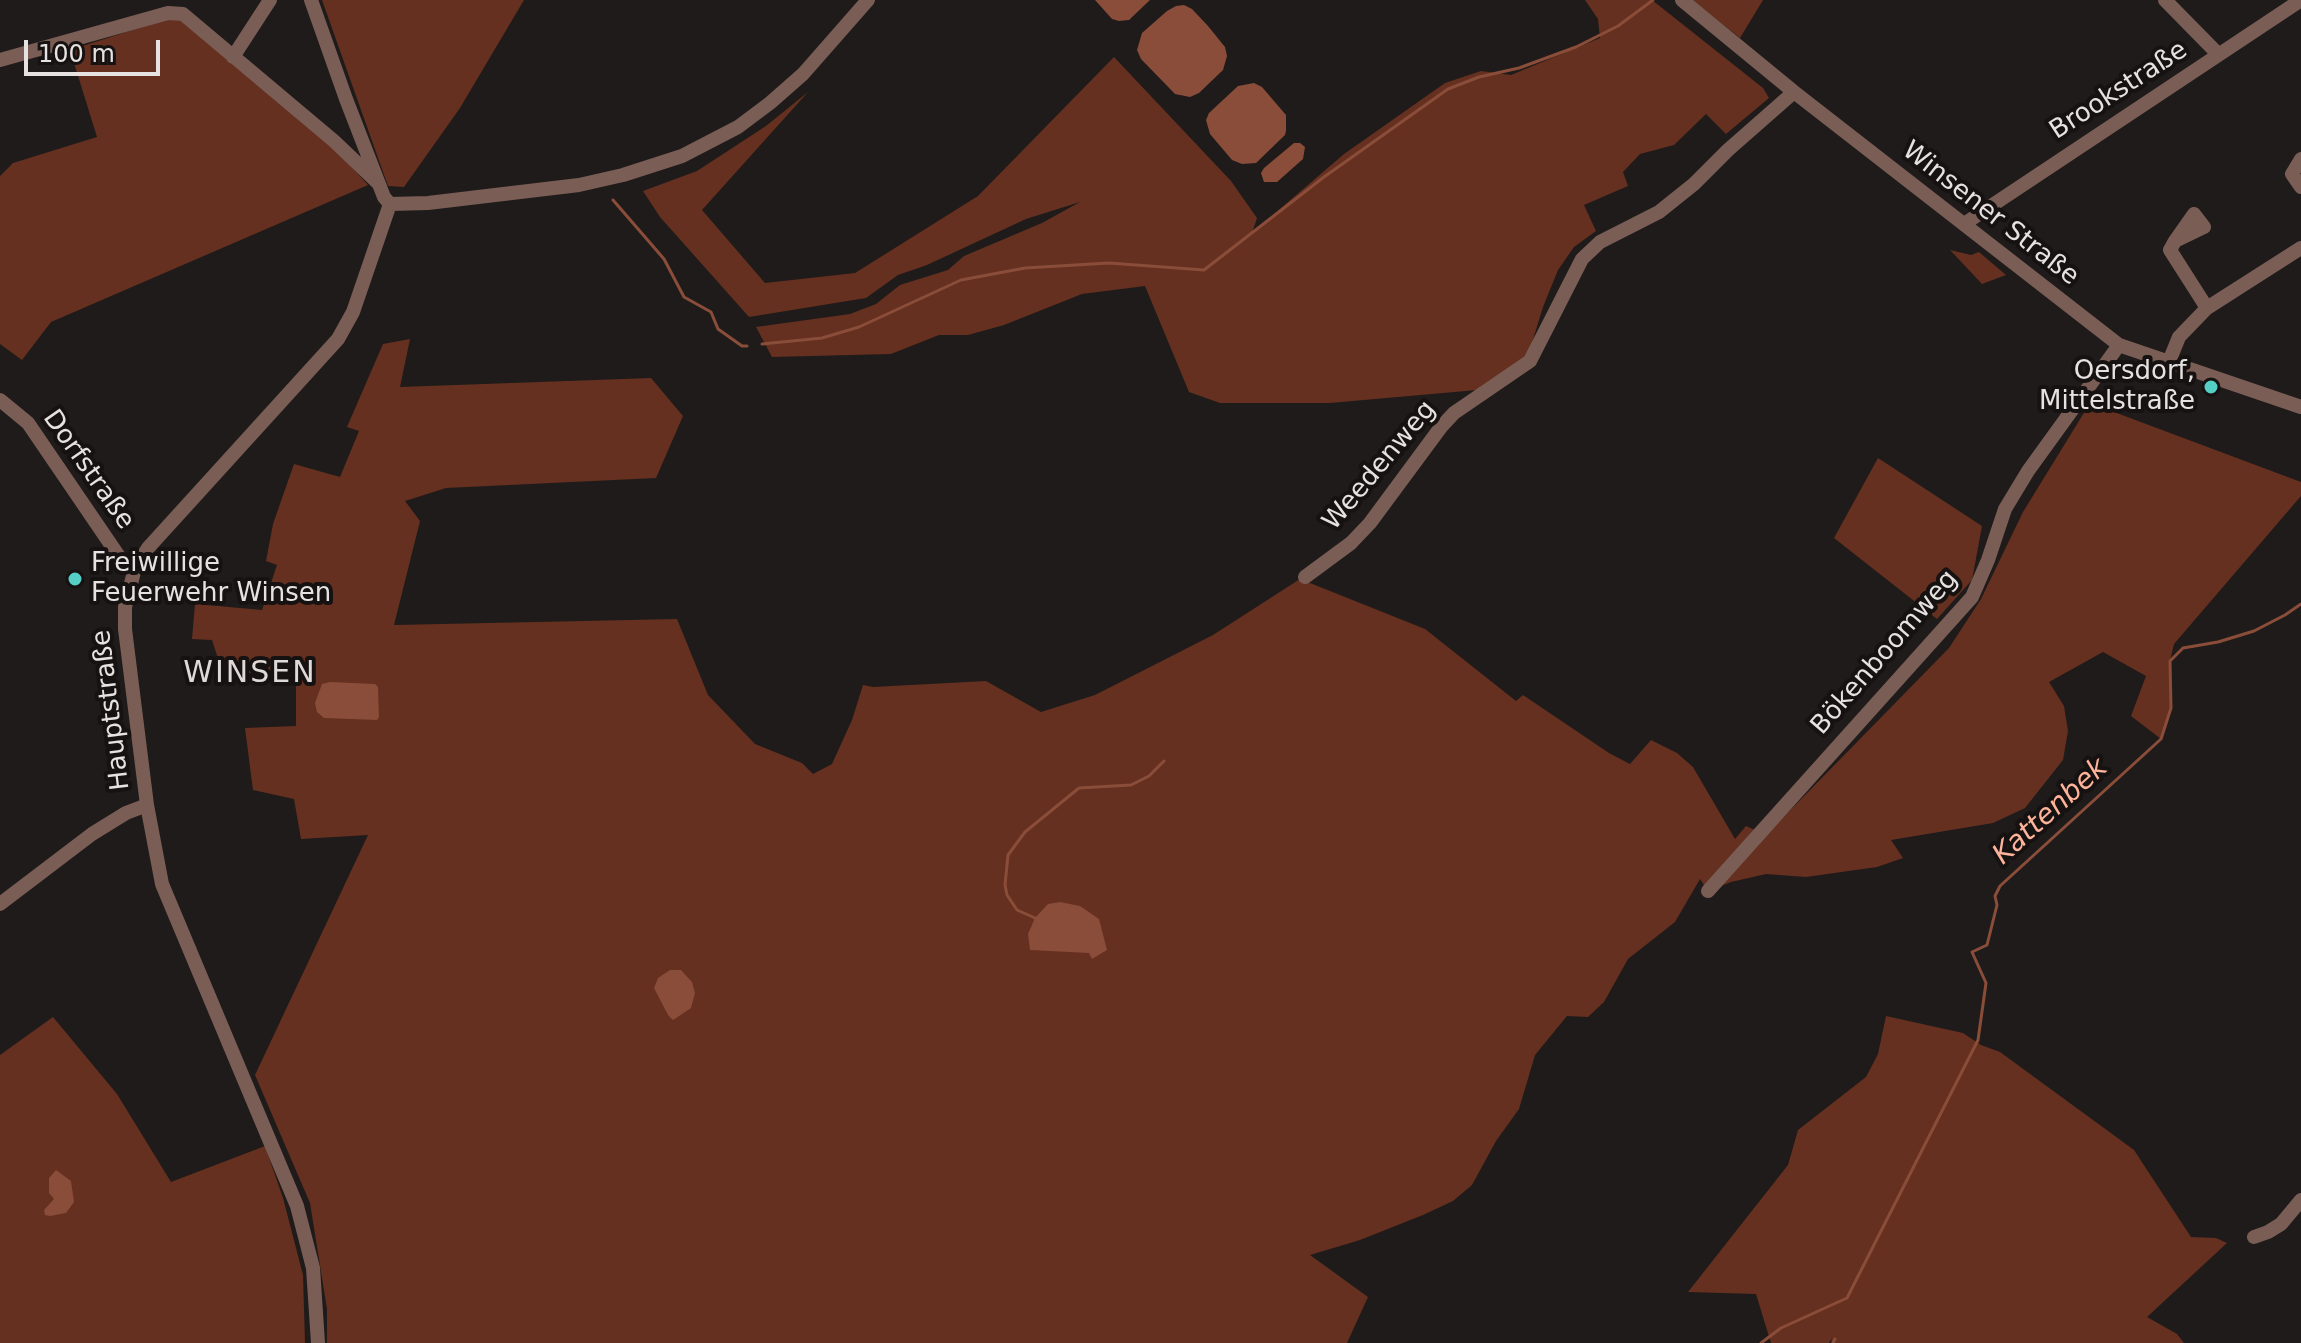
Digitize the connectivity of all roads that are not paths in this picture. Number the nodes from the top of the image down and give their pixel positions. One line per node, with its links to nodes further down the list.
1 (270, 0): 8 (street)
2 (311, 0): 12 (street)
3 (868, 0): 14 (street)
4 (1682, 0): 10 (street, Winsener Straße)
5 (2165, 0): 7 (street)
6 (2301, 0): 7 (street, Brookstraße)
7 (2218, 54): 15 (street, Brookstraße)
8 (233, 57): 9 (street); 12 (street)
9 (0, 60)
10 (1794, 92): 15 (street, Winsener Straße); 25 (street, Weedenweg)
11 (2300, 161): 13 (street)
12 (379, 184): 14 (street)
13 (2301, 187)
14 (390, 204): 24 (street, Hauptstraße)
15 (1964, 224): 19 (street, Winsener Straße)
16 (2175, 241): 18 (street)
17 (2301, 248): 18 (street)
18 (2207, 308): 20 (street)
19 (2119, 345): 20 (street, Winsener Straße); 27 (street, Bökenboomweg)
20 (2168, 364): 22 (street, Winsener Straße)
21 (0, 400): 23 (street, Dorfstraße)
22 (2301, 407)
23 (6, 414): 24 (street, Dorfstraße)
24 (135, 568): 26 (street, Hauptstraße)
25 (1305, 577)
26 (147, 805): 28 (street); 31 (street, Hauptstraße)
27 (1708, 891)
28 (0, 904)
29 (2301, 1200): 30 (street)
30 (2254, 1237)
31 (318, 1343)

